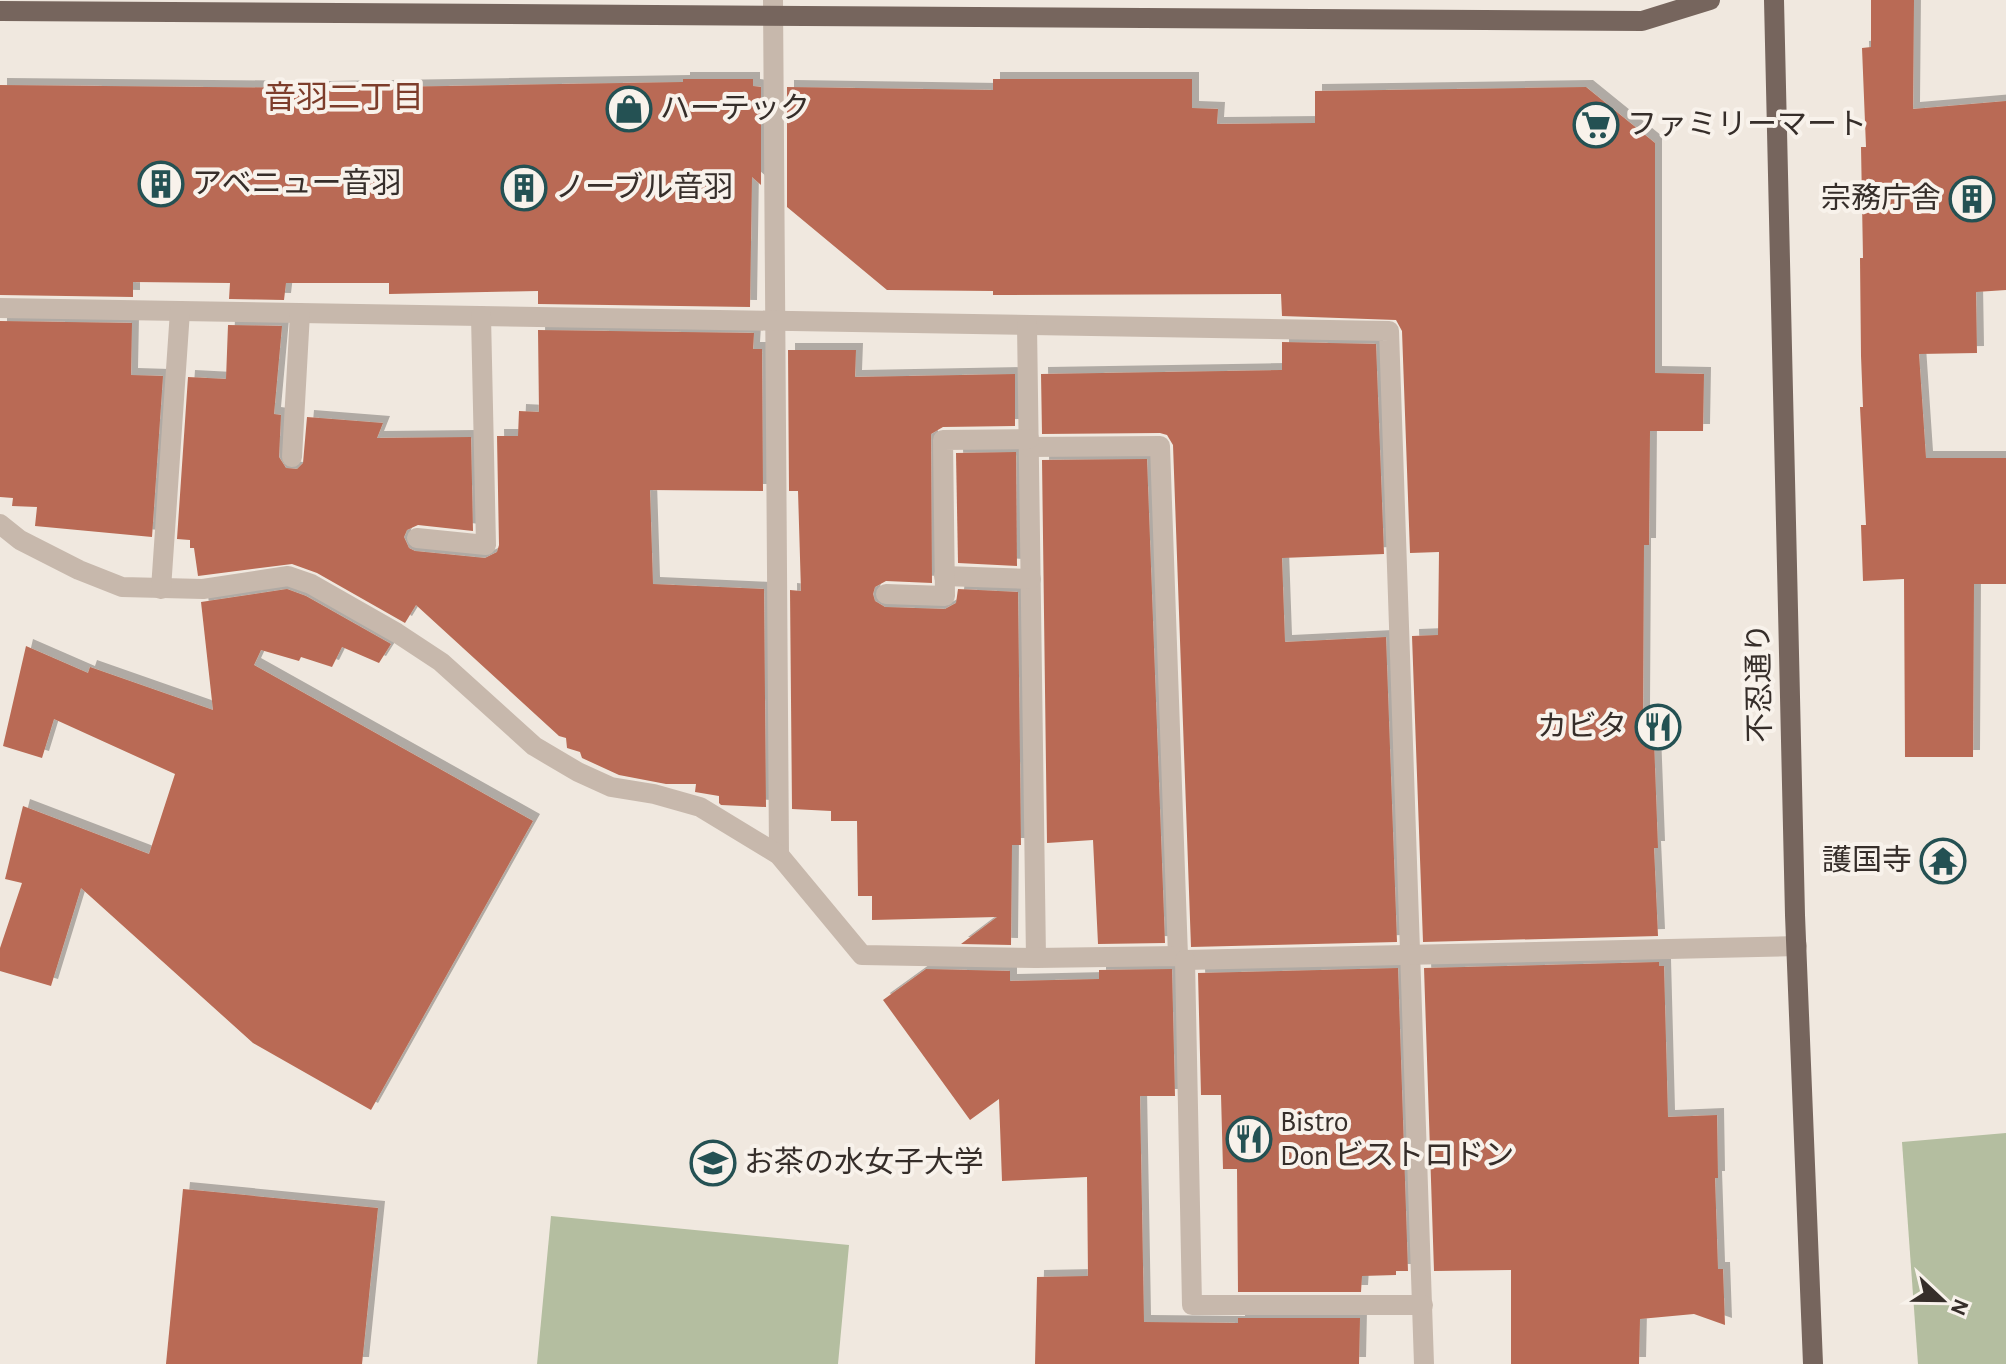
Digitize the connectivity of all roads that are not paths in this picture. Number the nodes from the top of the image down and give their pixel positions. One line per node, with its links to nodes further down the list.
1 (1710, 0): 3 (main road)
2 (1774, 0): 20 (main road, 不忍通り)
3 (774, 7): 4 (main road); 9 (street)
4 (0, 11)
5 (0, 308): 6 (street)
6 (180, 311): 7 (street); 17 (street)
7 (300, 313): 8 (street); 12 (street)
8 (481, 316): 9 (street); 14 (street)
9 (777, 321): 10 (street); 19 (street)
10 (1027, 325): 11 (street); 21 (street)
11 (1029, 443): 15 (street); 16 (street); 23 (street)
12 (292, 457)
13 (0, 524): 17 (street)
14 (417, 538)
15 (944, 576): 16 (street); 18 (street)
16 (1031, 579): 22 (street)
17 (161, 589): 19 (street)
18 (886, 594)
19 (779, 855): 22 (street)
20 (1797, 946): 21 (street); 26 (main road, 不忍通り)
21 (1409, 954): 23 (street); 24 (street)
22 (1036, 958): 23 (street)
23 (1182, 958): 24 (street)
24 (1423, 1305): 25 (street)
25 (1424, 1364)
26 (1813, 1364)

